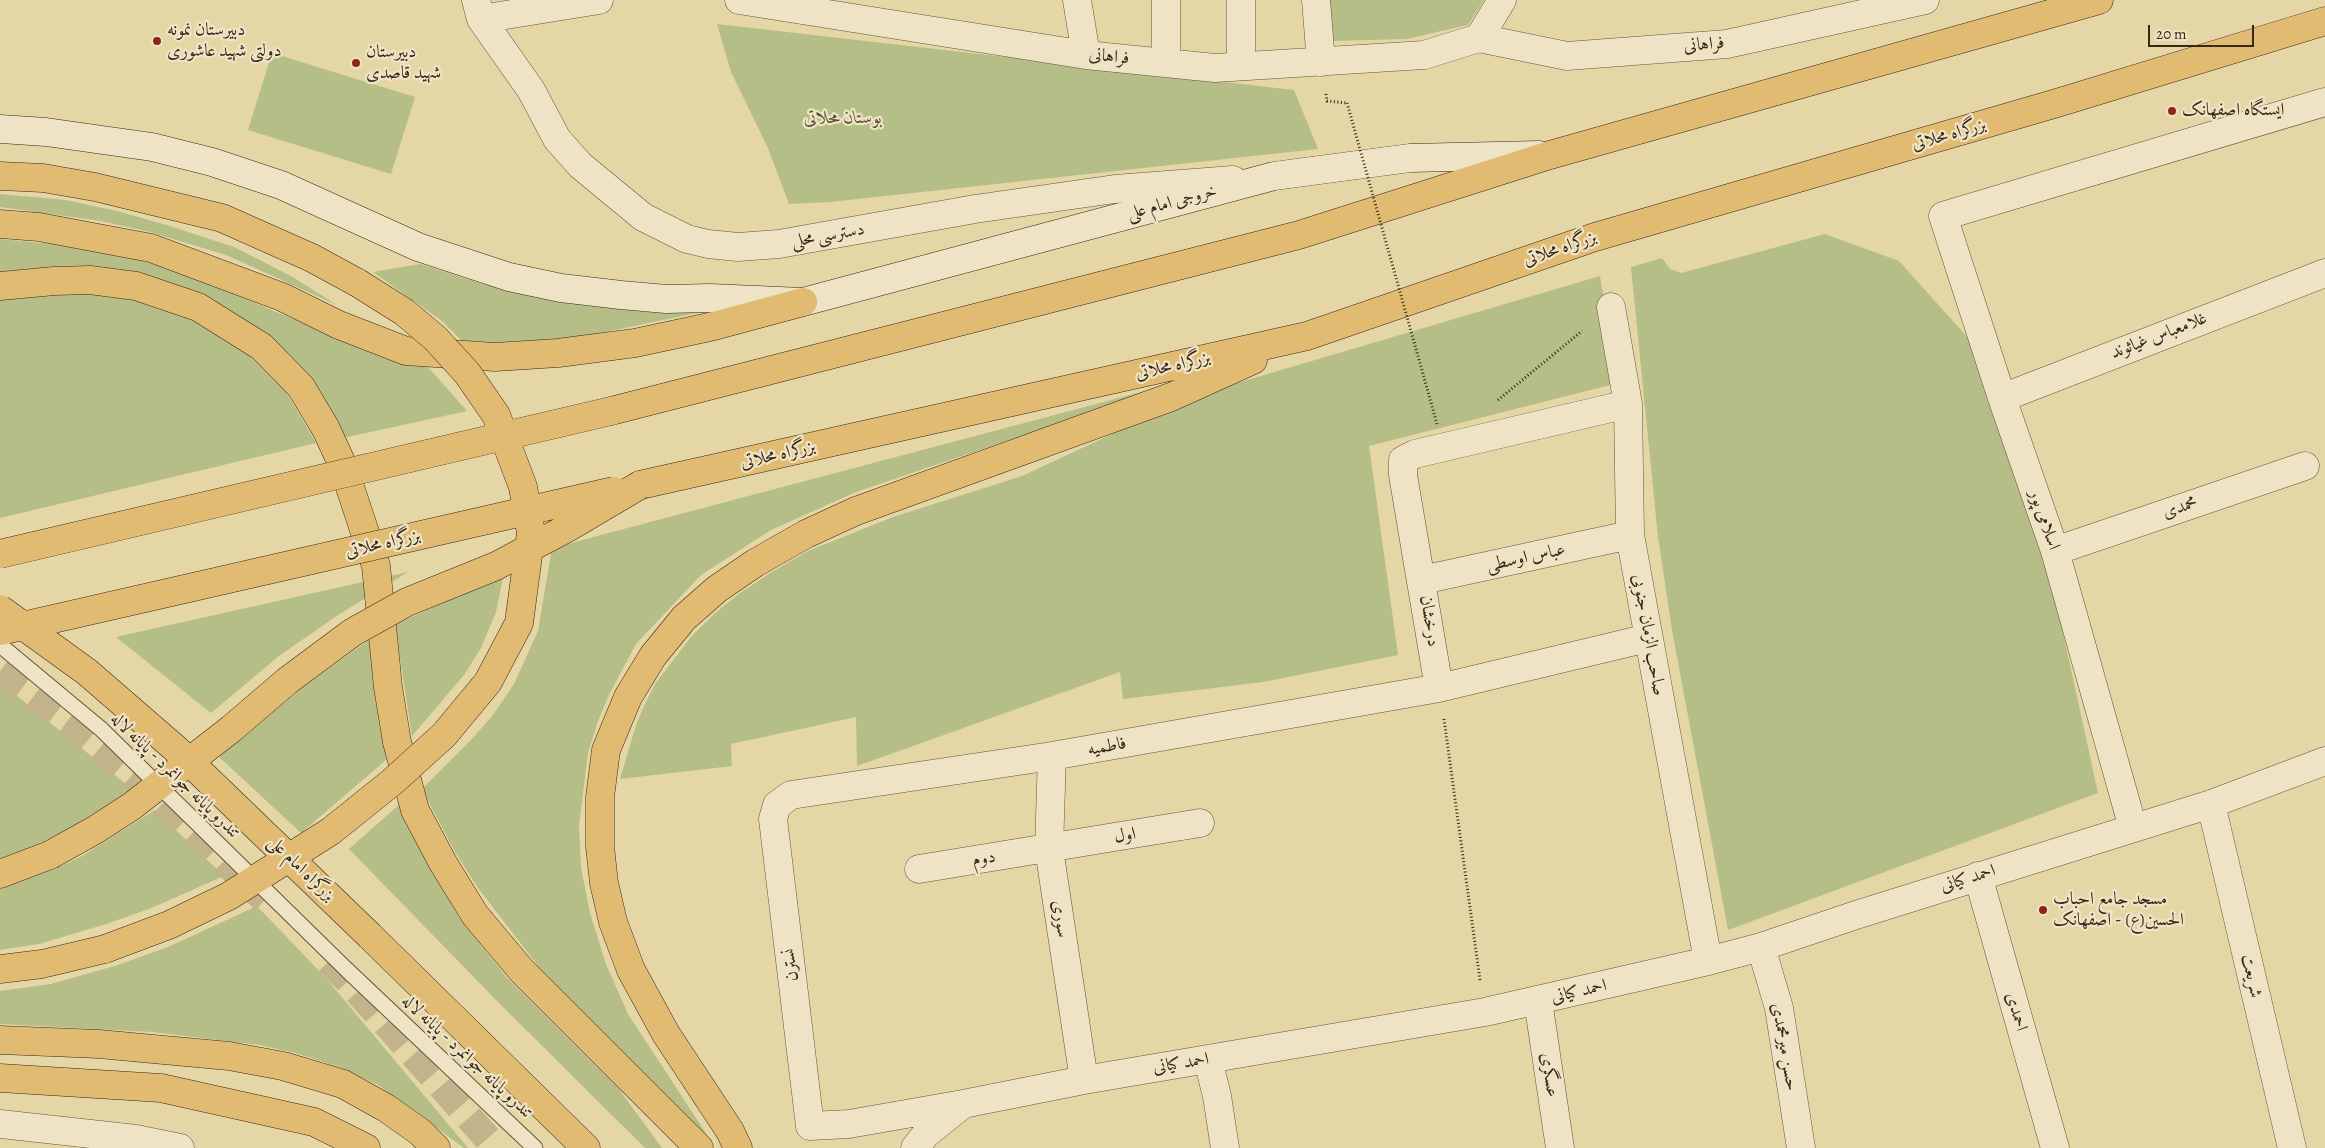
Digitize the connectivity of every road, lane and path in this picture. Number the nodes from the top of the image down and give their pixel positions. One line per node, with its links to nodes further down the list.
1 (599, 0): 10 (street)
2 (739, 0): 13 (street, فراهانی)
3 (1077, 0): 13 (street)
4 (1166, 0): 15 (street)
5 (1241, 0): 16 (street)
6 (1316, 0): 14 (street)
7 (1502, 0): 12 (street)
8 (1925, 0): 12 (street, فراهانی)
9 (2099, 0): 20 (highway)
10 (478, 9): 22 (street, دسترسی محلی)
11 (2325, 21): 28 (highway, بزرگراه محلاتی)
12 (1479, 38): 14 (street, فراهانی)
13 (1086, 55): 15 (street, فراهانی)
14 (1322, 62): 16 (street, فراهانی)
15 (1166, 63): 16 (street, فراهانی)
16 (1241, 66)
17 (1327, 101): 32 (path, bridge)
18 (2325, 102): 29 (street, اسلامی پور)
19 (0, 129): 26 (street, خروجی امام علی)
20 (1550, 155): 22 (street, خروجی امام علی); 37 (highway, bridge)
21 (0, 176): 56 (highway, bridge)
22 (1274, 176): 26 (street, خروجی امام علی)
23 (0, 224): 26 (highway)
24 (2322, 281): 29 (street, غلامعباس غیاثوند)
25 (0, 286): 72 (highway)
26 (803, 302)
27 (1611, 307): 30 (path); 31 (street, صاحب الزمان جنوبی)
28 (1307, 336): 34 (highway, بزرگراه محلاتی); 73 (highway)
29 (2002, 398): 36 (street, اسلامی پور)
30 (1494, 403)
31 (1628, 404): 35 (street, صاحب الزمان جنوبی); 38 (street, درخشان)
32 (1437, 424)
33 (2305, 466): 36 (street, محمدی)
34 (640, 485): 40 (highway, بزرگراه محلاتی, bridge); 52 (highway, bridge)
35 (1630, 535): 38 (street, عباس اوسطی); 41 (street, صاحب الزمان جنوبی)
36 (2055, 551): 49 (street, اسلامی پور)
37 (0, 554)
38 (1422, 580): 43 (street, درخشان)
39 (0, 609): 71 (highway, بزرگراه امام علی, bridge)
40 (0, 631)
41 (1648, 638): 43 (street, فاطمیه); 55 (street, صاحب الزمان جنوبی)
42 (0, 645): 70 (lane, تندرو پایانه جوانمرد - پایانه لاله, bridge)
43 (1439, 688): 44 (street, فاطمیه); 58 (path)
44 (1052, 756): 47 (street, فاطمیه); 50 (street, سوری)
45 (2325, 761): 46 (street, احمد کیانی)
46 (2210, 804): 49 (street, احمد کیانی); 79 (street, شریعت)
47 (777, 805): 65 (street, نسترن)
48 (1200, 823): 50 (street, اول)
49 (2133, 828): 53 (street, احمد کیانی)
50 (1049, 849): 51 (street, دوم); 62 (street, سوری)
51 (919, 869)
52 (0, 874)
53 (1978, 876): 54 (street, احمد کیانی); 78 (street, احمدی)
54 (1761, 948): 55 (street, احمد کیانی); 77 (street, حسن میرمحمدی)
55 (1708, 961): 57 (street, احمد کیانی)
56 (0, 970)
57 (1538, 1001): 58 (street, احمد کیانی); 76 (street, عسگری)
58 (1485, 1012): 60 (street, احمد کیانی)
59 (0, 1040): 69 (highway)
60 (1208, 1060): 62 (street, احمد کیانی); 75 (street)
61 (0, 1078): 68 (highway)
62 (1084, 1080): 63 (street, احمد کیانی)
63 (963, 1104): 65 (street, احمد کیانی); 74 (street)
64 (0, 1124): 66 (street)
65 (810, 1126)
66 (137, 1144): 67 (street)
67 (180, 1148)
68 (366, 1148)
69 (436, 1148)
70 (535, 1148)
71 (586, 1148)
72 (699, 1148)
73 (738, 1148)
74 (915, 1148)
75 (1225, 1148)
76 (1560, 1148)
77 (1801, 1148)
78 (2055, 1148)
79 (2292, 1148)

